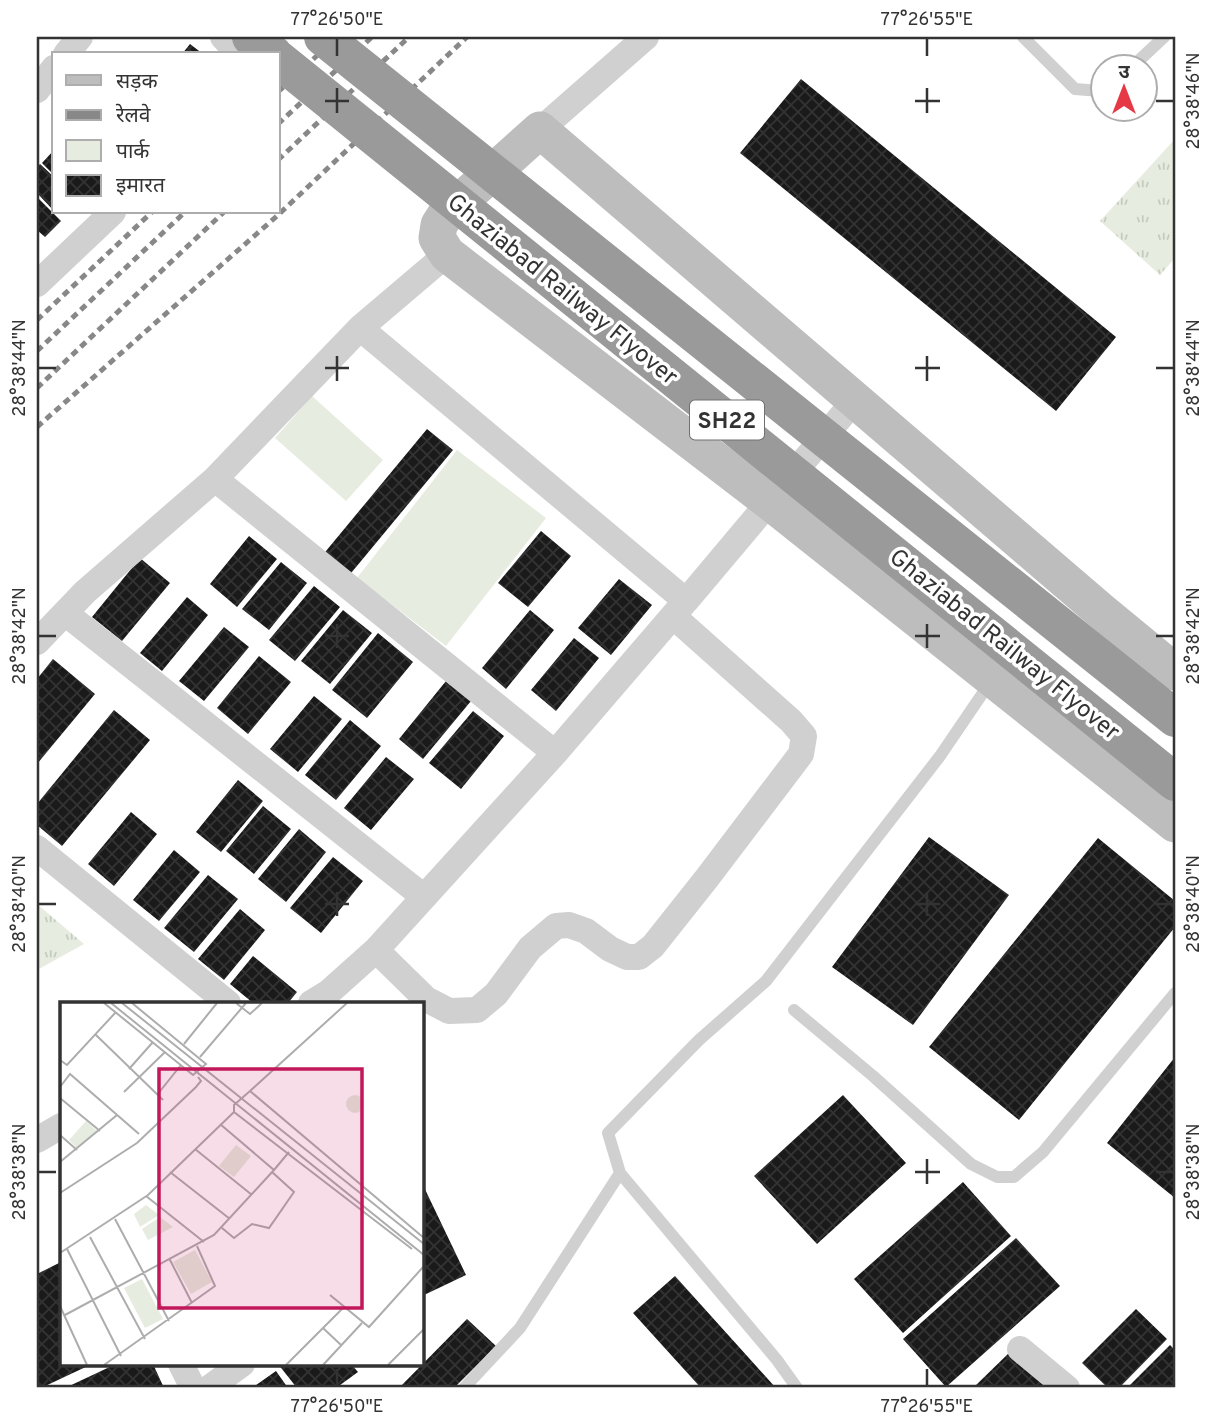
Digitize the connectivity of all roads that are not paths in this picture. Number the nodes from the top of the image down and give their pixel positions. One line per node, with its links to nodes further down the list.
1 (80, 37): 8 (street)
2 (223, 37): 9 (street)
3 (251, 37): 10 (highway)
4 (323, 37): 29 (highway, Ghaziabad Railway Flyover / SH22, bridge)
5 (646, 37): 16 (street)
6 (1023, 37): 15 (lane)
7 (1164, 37): 11 (lane)
8 (68, 52)
9 (237, 52)
10 (270, 52)
11 (1148, 52)
12 (280, 61): 31 (highway, Ghaziabad Railway Flyover / SH22, bridge)
13 (52, 71): 14 (street)
14 (37, 90)
15 (1090, 90)
16 (540, 130): 18 (street); 21 (street)
17 (111, 214): 19 (street)
18 (447, 254): 20 (street); 23 (street)
19 (37, 284)
20 (360, 328): 22 (street); 24 (street)
21 (855, 400): 23 (street); 27 (street)
22 (215, 479): 25 (street); 30 (street)
23 (770, 502): 24 (street); 28 (street)
24 (679, 609): 30 (street); 35 (street)
25 (65, 613): 26 (street); 34 (street)
26 (37, 642)
27 (1175, 672)
28 (993, 679): 32 (street); 40 (lane)
29 (1175, 718)
30 (555, 753): 34 (street)
31 (1175, 782)
32 (1175, 824)
33 (37, 848): 37 (street)
34 (424, 897): 35 (street)
35 (376, 950): 38 (street)
36 (1175, 993): 39 (lane)
37 (227, 1002)
38 (313, 1002)
39 (794, 1010)
40 (620, 1173): 46 (lane); 47 (lane)
41 (1020, 1349): 48 (street)
42 (182, 1366): 44 (street)
43 (239, 1366): 45 (street)
44 (193, 1388)
45 (209, 1388)
46 (464, 1388)
47 (797, 1388)
48 (1067, 1388)

